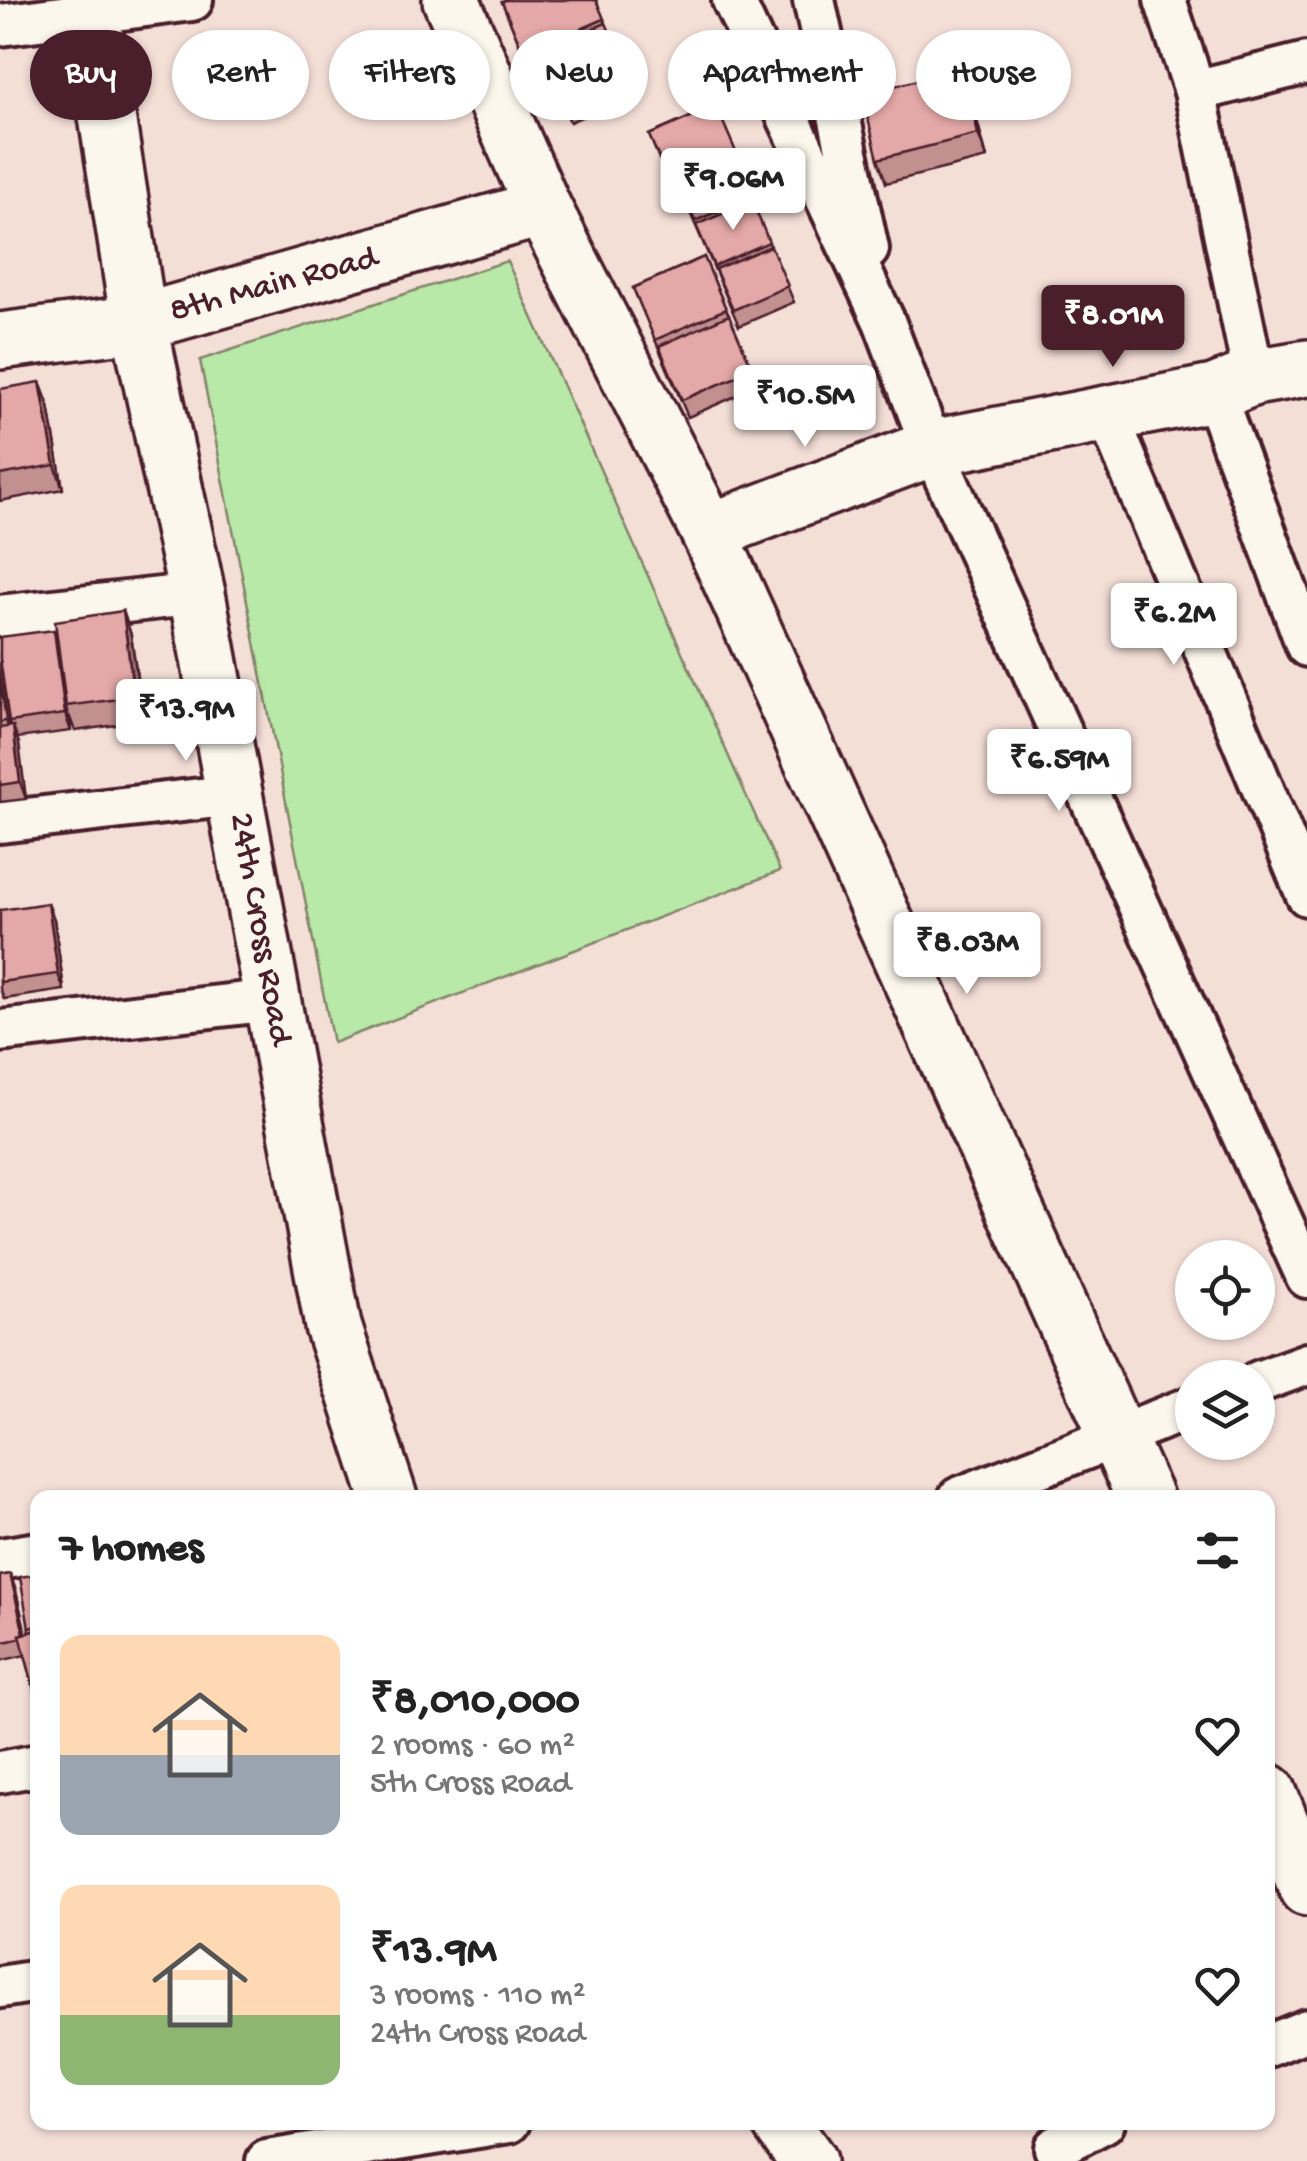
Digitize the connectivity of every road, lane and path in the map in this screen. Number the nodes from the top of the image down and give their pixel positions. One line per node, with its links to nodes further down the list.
1 (192, 0): 6 (street)
2 (451, 0): 10 (street)
3 (733, 0): 11 (street)
4 (814, 0): 11 (street)
5 (1165, 0): 9 (street)
6 (90, 6): 7 (street); 12 (street, 24th Cross Road)
7 (0, 25)
8 (1307, 63): 9 (street)
9 (1195, 91): 15 (street)
10 (544, 208): 12 (street, 8th Main Road); 18 (street)
11 (884, 321): 17 (street)
12 (140, 323): 13 (street, 8th Main Road); 19 (street, 24th Cross Road)
13 (0, 341)
14 (1307, 368): 15 (street)
15 (1234, 385): 16 (street); 21 (street)
16 (1106, 414): 17 (street); 24 (street)
17 (932, 448): 18 (street); 27 (street)
18 (709, 532): 31 (street)
19 (197, 594): 20 (street); 22 (street, 24th Cross Road)
20 (0, 616)
21 (1307, 646)
22 (234, 795): 23 (street); 25 (street, 24th Cross Road)
23 (0, 822)
24 (1307, 895)
25 (272, 1000): 26 (street); 32 (street, 24th Cross Road)
26 (0, 1032)
27 (1307, 1277)
28 (1307, 1364): 29 (street)
29 (1275, 1376)
30 (1175, 1412): 31 (street)
31 (1118, 1434): 33 (street); 34 (street)
32 (387, 1490)
33 (979, 1490)
34 (1141, 1490)
35 (30, 1554): 36 (street)
36 (0, 1559)
37 (30, 1766): 38 (street)
38 (0, 1772)
39 (1275, 1809): 40 (street)
40 (1307, 1888)
41 (30, 1982): 42 (street)
42 (0, 1987)
43 (1307, 2030): 44 (street)
44 (1275, 2043)
45 (476, 2130): 49 (street)
46 (786, 2130): 51 (street)
47 (1085, 2130): 48 (street)
48 (1053, 2144)
49 (391, 2151): 50 (street)
50 (267, 2161)
51 (808, 2161)

